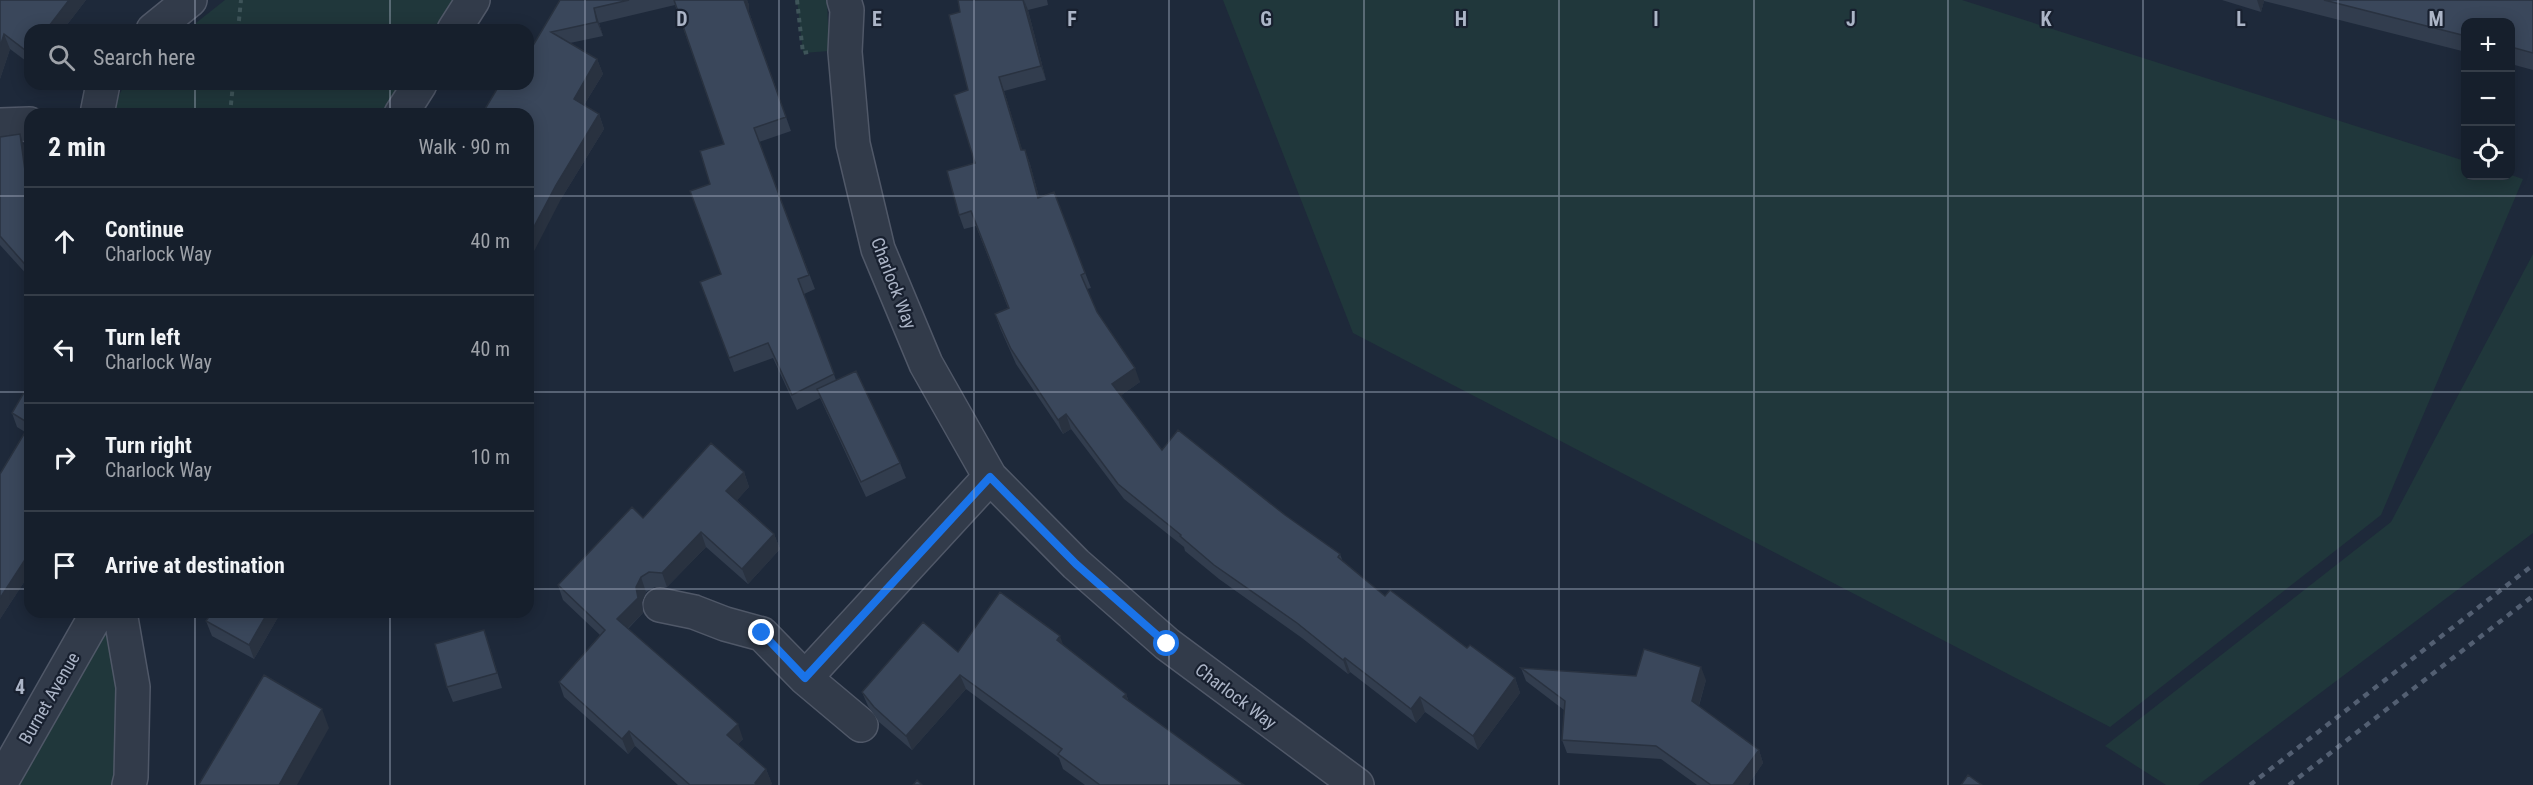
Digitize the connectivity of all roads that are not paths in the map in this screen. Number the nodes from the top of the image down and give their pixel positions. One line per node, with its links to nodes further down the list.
1 (190, 0): 4 (street)
2 (473, 0): 5 (street)
3 (844, 0): 12 (street, Charlock Way)
4 (160, 24)
5 (458, 24)
6 (102, 90): 8 (street)
7 (416, 90): 9 (street)
8 (97, 108)
9 (405, 108)
10 (24, 124): 11 (street)
11 (0, 125)
12 (990, 477): 16 (street); 20 (street, Charlock Way)
13 (660, 605): 16 (street)
14 (95, 618): 18 (street, Burnet Avenue)
15 (121, 618): 19 (street)
16 (805, 678): 17 (street)
17 (861, 725)
18 (0, 784)
19 (129, 785)
20 (1357, 785)

